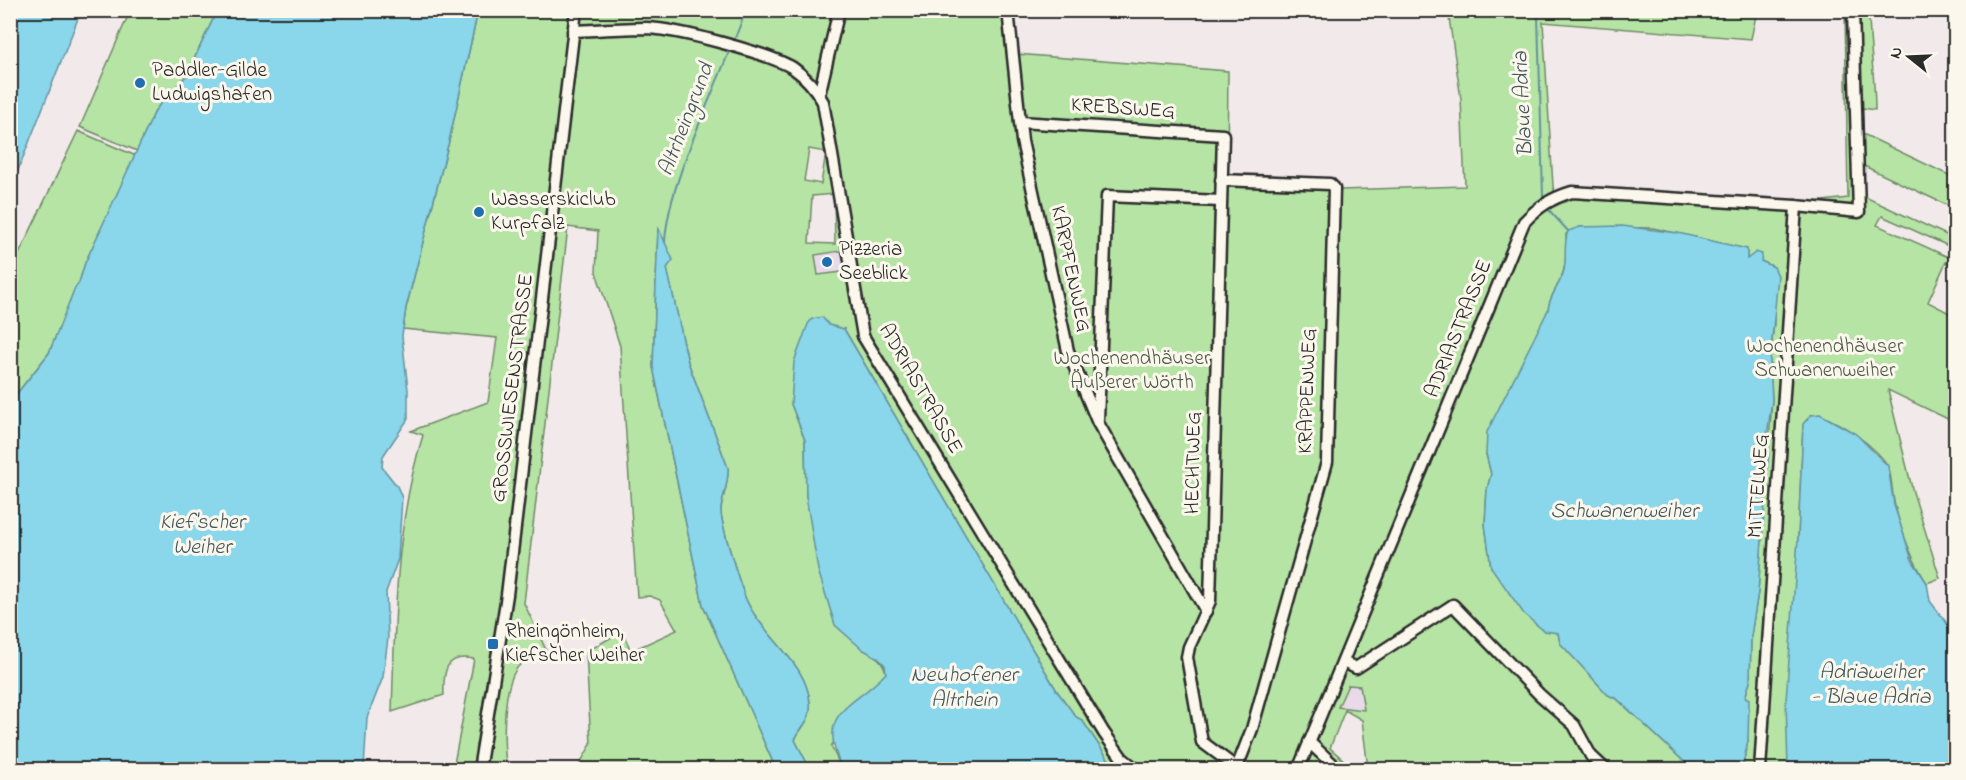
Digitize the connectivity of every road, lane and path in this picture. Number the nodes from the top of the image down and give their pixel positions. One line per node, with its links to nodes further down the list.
1 (576, 10): 5 (street, GROSSWIESENSTRASSE)
2 (839, 10): 6 (street)
3 (1008, 10): 7 (street, KARPFENWEG)
4 (1853, 10): 11 (street, ADRIASTRASSE)
5 (573, 31): 6 (street, ADRIASTRASSE); 17 (street, GROSSWIESENSTRASSE)
6 (819, 95): 18 (street, ADRIASTRASSE)
7 (1020, 122): 8 (street, KREBSWEG); 12 (street, KARPFENWEG)
8 (1223, 135): 9 (street, HECHTWEG)
9 (1221, 180): 10 (street, HECHTWEG); 16 (street, KRAPPENWEG)
10 (1220, 201): 12 (street); 13 (street, HECHTWEG)
11 (1796, 206): 14 (street, ADRIASTRASSE); 22 (street, MITTELWEG)
12 (1098, 423): 13 (street, KARPFENWEG)
13 (1206, 611): 16 (street, HECHTWEG)
14 (1343, 662): 15 (street, ADRIASTRASSE); 21 (street)
15 (1309, 742): 19 (street, ADRIASTRASSE); 20 (street)
16 (1236, 769)
17 (479, 770)
18 (1137, 770)
19 (1298, 770)
20 (1339, 770)
21 (1606, 770)
22 (1760, 770)

